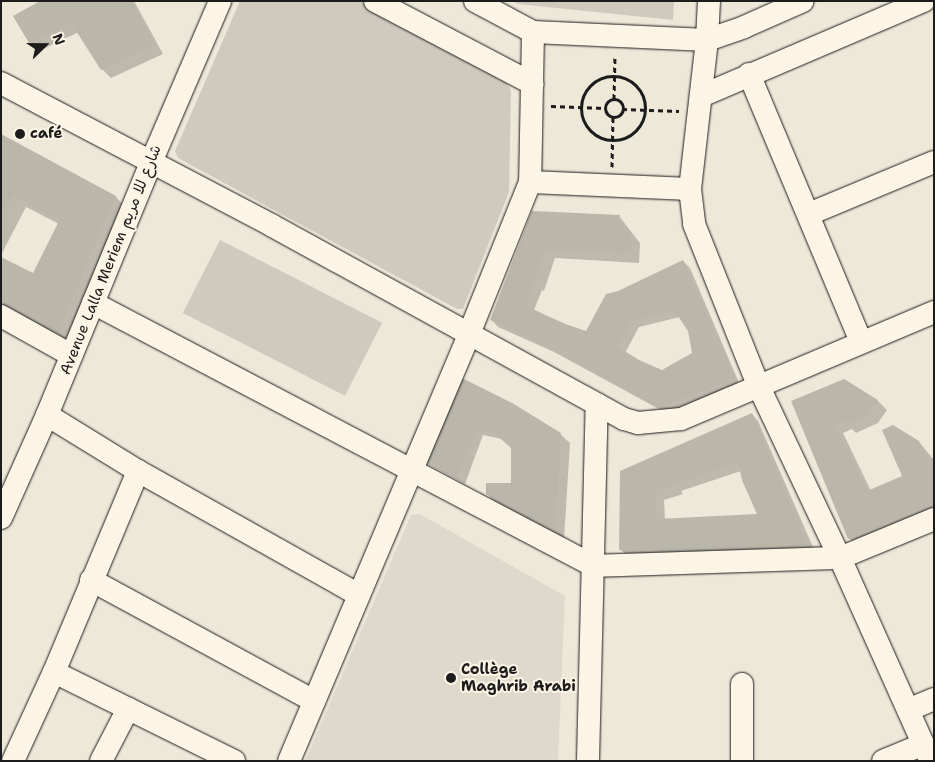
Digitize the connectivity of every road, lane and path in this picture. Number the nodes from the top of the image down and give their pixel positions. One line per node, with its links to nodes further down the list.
1 (220, 1): 22 (street, Avenue Lalla Meriem شارع للا مريم)
2 (375, 1): 13 (street)
3 (475, 1): 7 (street)
4 (709, 1): 9 (street)
5 (803, 1): 9 (street)
6 (924, 1): 10 (street)
7 (533, 32): 8 (street); 13 (street)
8 (615, 35): 9 (street); 11 (path)
9 (707, 40): 15 (street)
10 (749, 74): 15 (street); 27 (street)
11 (614, 76): 14 (path); 16 (path); 19 (path)
12 (1, 83): 22 (street)
13 (533, 95): 16 (path); 24 (street)
14 (614, 100): 17 (path); 18 (path)
15 (700, 104): 19 (path); 26 (street)
16 (581, 107): 17 (path); 21 (path)
17 (605, 108): 20 (path)
18 (622, 109): 19 (path); 20 (path)
19 (645, 110): 21 (path)
20 (613, 117): 21 (path)
21 (613, 140): 25 (path)
22 (152, 160): 28 (street, Avenue Lalla Meriem شارع للا مريم); 31 (street)
23 (934, 162): 27 (street)
24 (530, 182): 25 (street); 31 (street)
25 (612, 186): 26 (street)
26 (690, 190): 34 (street)
27 (809, 214): 32 (street)
28 (92, 304): 33 (street, Avenue Lalla Meriem شارع للا مريم); 38 (street)
29 (934, 312): 32 (street)
30 (1, 316): 33 (street)
31 (469, 334): 35 (street); 38 (street)
32 (861, 342): 34 (street)
33 (71, 355): 36 (street, Avenue Lalla Meriem شارع للا مريم)
34 (759, 387): 35 (street); 41 (street)
35 (597, 404): 42 (street)
36 (47, 415): 37 (street); 39 (street, Avenue Lalla Meriem شارع للا مريم)
37 (138, 472): 43 (street); 44 (street)
38 (411, 472): 42 (street); 44 (street)
39 (1, 518)
40 (934, 519): 41 (street)
41 (840, 558): 42 (street); 50 (street)
42 (594, 566): 56 (street)
43 (91, 580): 45 (street); 48 (street)
44 (359, 595): 48 (street)
45 (54, 672): 49 (street); 52 (street)
46 (742, 684): 57 (street)
47 (934, 699): 50 (street)
48 (314, 700): 55 (street)
49 (128, 709): 53 (street); 54 (street)
50 (908, 710): 51 (street)
51 (927, 752): 58 (street)
52 (13, 761)
53 (102, 761)
54 (234, 761)
55 (289, 761)
56 (588, 761)
57 (742, 761)
58 (883, 761)

